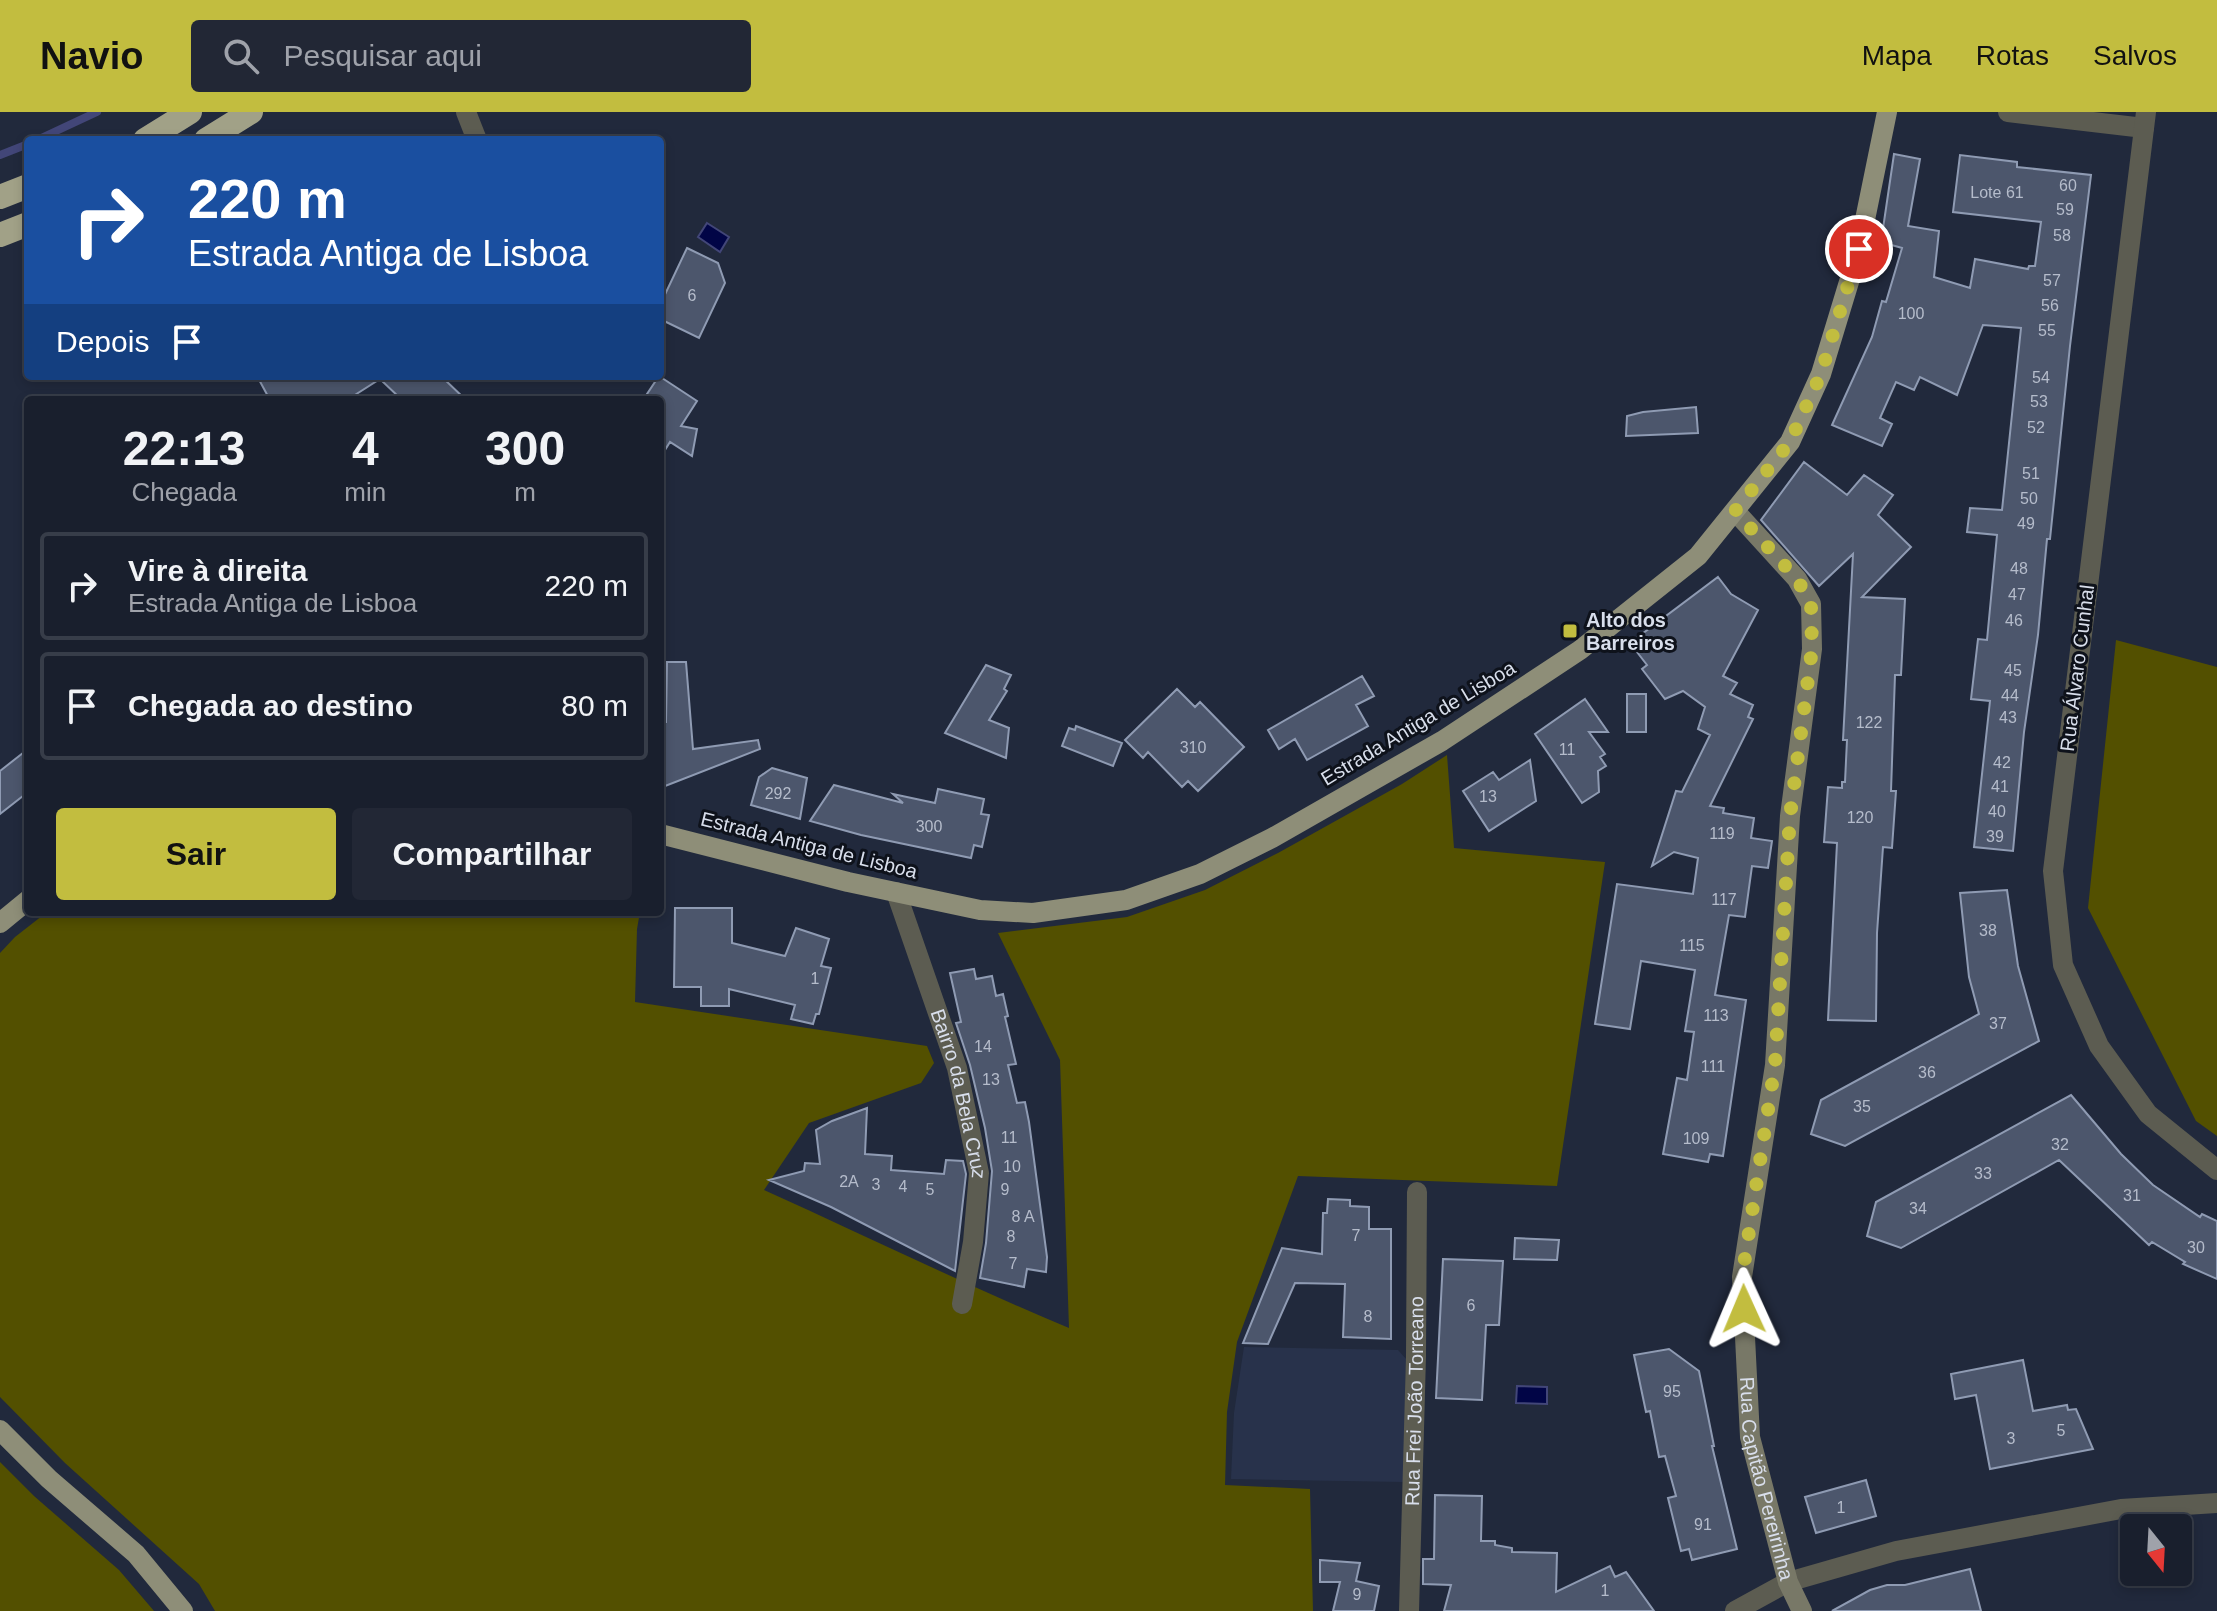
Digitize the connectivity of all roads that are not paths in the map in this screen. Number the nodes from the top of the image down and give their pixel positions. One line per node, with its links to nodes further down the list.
1 (190, 112): 7 (highway)
2 (251, 112): 8 (highway)
3 (466, 112): 9 (street)
4 (1887, 112): 14 (main road, Estrada Antiga de Lisboa)
5 (2008, 112): 6 (street)
6 (2145, 120): 19 (street, Rua Álvaro Cunhal)
7 (151, 136)
8 (212, 136)
9 (475, 136)
10 (24, 188): 11 (highway)
11 (0, 197)
12 (24, 226): 13 (highway)
13 (0, 235)
14 (1735, 511): 16 (main road, Estrada Antiga de Lisboa); 24 (street, Rua Capitão Pereirinha)
15 (664, 835): 16 (main road, Estrada Antiga de Lisboa)
16 (896, 892): 21 (street, Bairro da Bela Cruz)
17 (24, 903): 18 (main road)
18 (0, 923)
19 (2217, 1170)
20 (1417, 1192): 26 (street, Rua Frei João Torreano)
21 (962, 1304)
22 (0, 1430): 25 (main road)
23 (2217, 1503): 24 (street)
24 (1788, 1582): 27 (street); 28 (street, Rua Capitão Pereirinha)
25 (183, 1611)
26 (1409, 1611)
27 (1735, 1611)
28 (1802, 1611)

